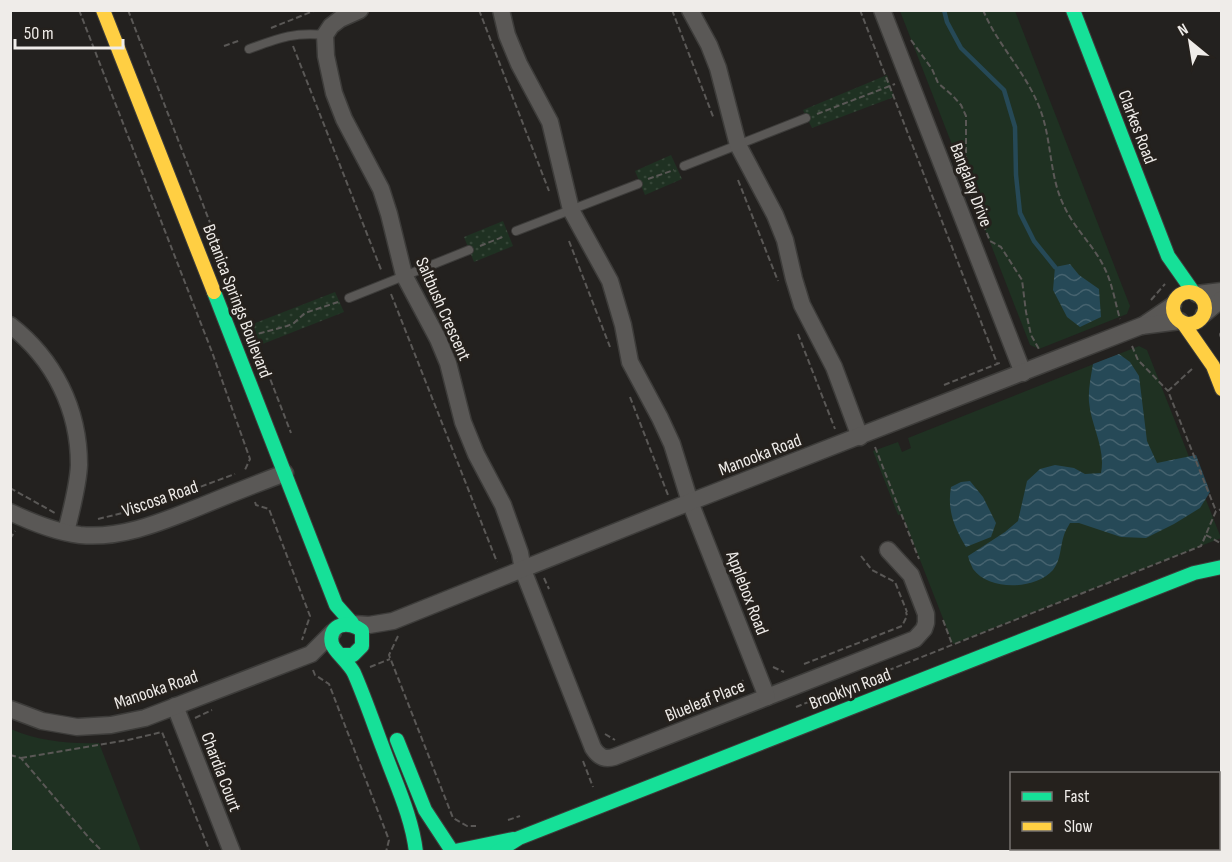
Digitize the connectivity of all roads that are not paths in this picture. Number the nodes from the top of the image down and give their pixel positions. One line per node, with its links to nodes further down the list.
1 (103, 10): 31 (street, Botanica Springs Boulevard)
2 (360, 10): 7 (street)
3 (501, 10): 13 (street, Applebox Road)
4 (690, 10): 10 (street)
5 (882, 10): 28 (street, Bangalay Drive)
6 (1073, 10): 16 (street, Clarkes Road)
7 (325, 35): 8 (lane); 17 (street, Saltbush Crescent)
8 (249, 49)
9 (806, 118): 10 (lane)
10 (732, 147): 11 (lane); 30 (street)
11 (684, 166)
12 (638, 184): 13 (lane)
13 (565, 212): 14 (lane); 32 (street, Applebox Road)
14 (516, 231)
15 (469, 250): 17 (lane)
16 (1168, 256): 19 (street, Clarkes Road); 22 (street, Clarkes Road)
17 (404, 275): 20 (lane); 38 (street, Saltbush Crescent)
18 (1221, 291): 19 (street)
19 (1196, 293): 22 (street); 23 (street)
20 (349, 298)
21 (1221, 299): 23 (street)
22 (1173, 304): 24 (street, Manooka Road); 25 (street)
23 (1203, 315): 25 (street); 27 (street)
24 (1135, 321): 25 (street, Manooka Road); 28 (street, Manooka Road)
25 (1182, 322): 27 (street)
26 (10, 325): 34 (street)
27 (1212, 366): 29 (street)
28 (1023, 373): 30 (street, Manooka Road)
29 (1221, 389)
30 (860, 437): 32 (street, Manooka Road)
31 (285, 473): 34 (street, Viscosa Road); 40 (street, Botanica Springs Boulevard)
32 (690, 502): 38 (street, Manooka Road); 48 (street, Applebox Road)
33 (10, 512): 34 (street, Viscosa Road)
34 (67, 526)
35 (888, 550): 48 (street, Blueleaf Place)
36 (1221, 554): 39 (street, Brooklyn Road)
37 (1221, 567): 39 (street, Brooklyn Road)
38 (523, 570): 41 (street, Manooka Road); 48 (street, Blueleaf Place)
39 (1194, 573): 52 (street, Brooklyn Road)
40 (336, 605): 42 (street, Botanica Springs Boulevard); 43 (street, Botanica Springs Boulevard)
41 (393, 621): 42 (street, Manooka Road); 44 (street, Manooka Road)
42 (353, 623): 43 (street); 44 (street)
43 (333, 631): 45 (street); 46 (street, Manooka Road)
44 (364, 643): 45 (street); 47 (street)
45 (341, 654): 46 (street, Manooka Road); 53 (street)
46 (309, 655): 49 (street, Manooka Road)
47 (367, 662)
48 (767, 697)
49 (175, 706): 50 (street, Manooka Road); 55 (street, Chardia Court)
50 (10, 709)
51 (392, 728): 54 (street)
52 (519, 838): 54 (street, Brooklyn Road); 56 (street, Brooklyn Road)
53 (425, 849): 54 (street)
54 (453, 850)
55 (232, 852)
56 (497, 852)

